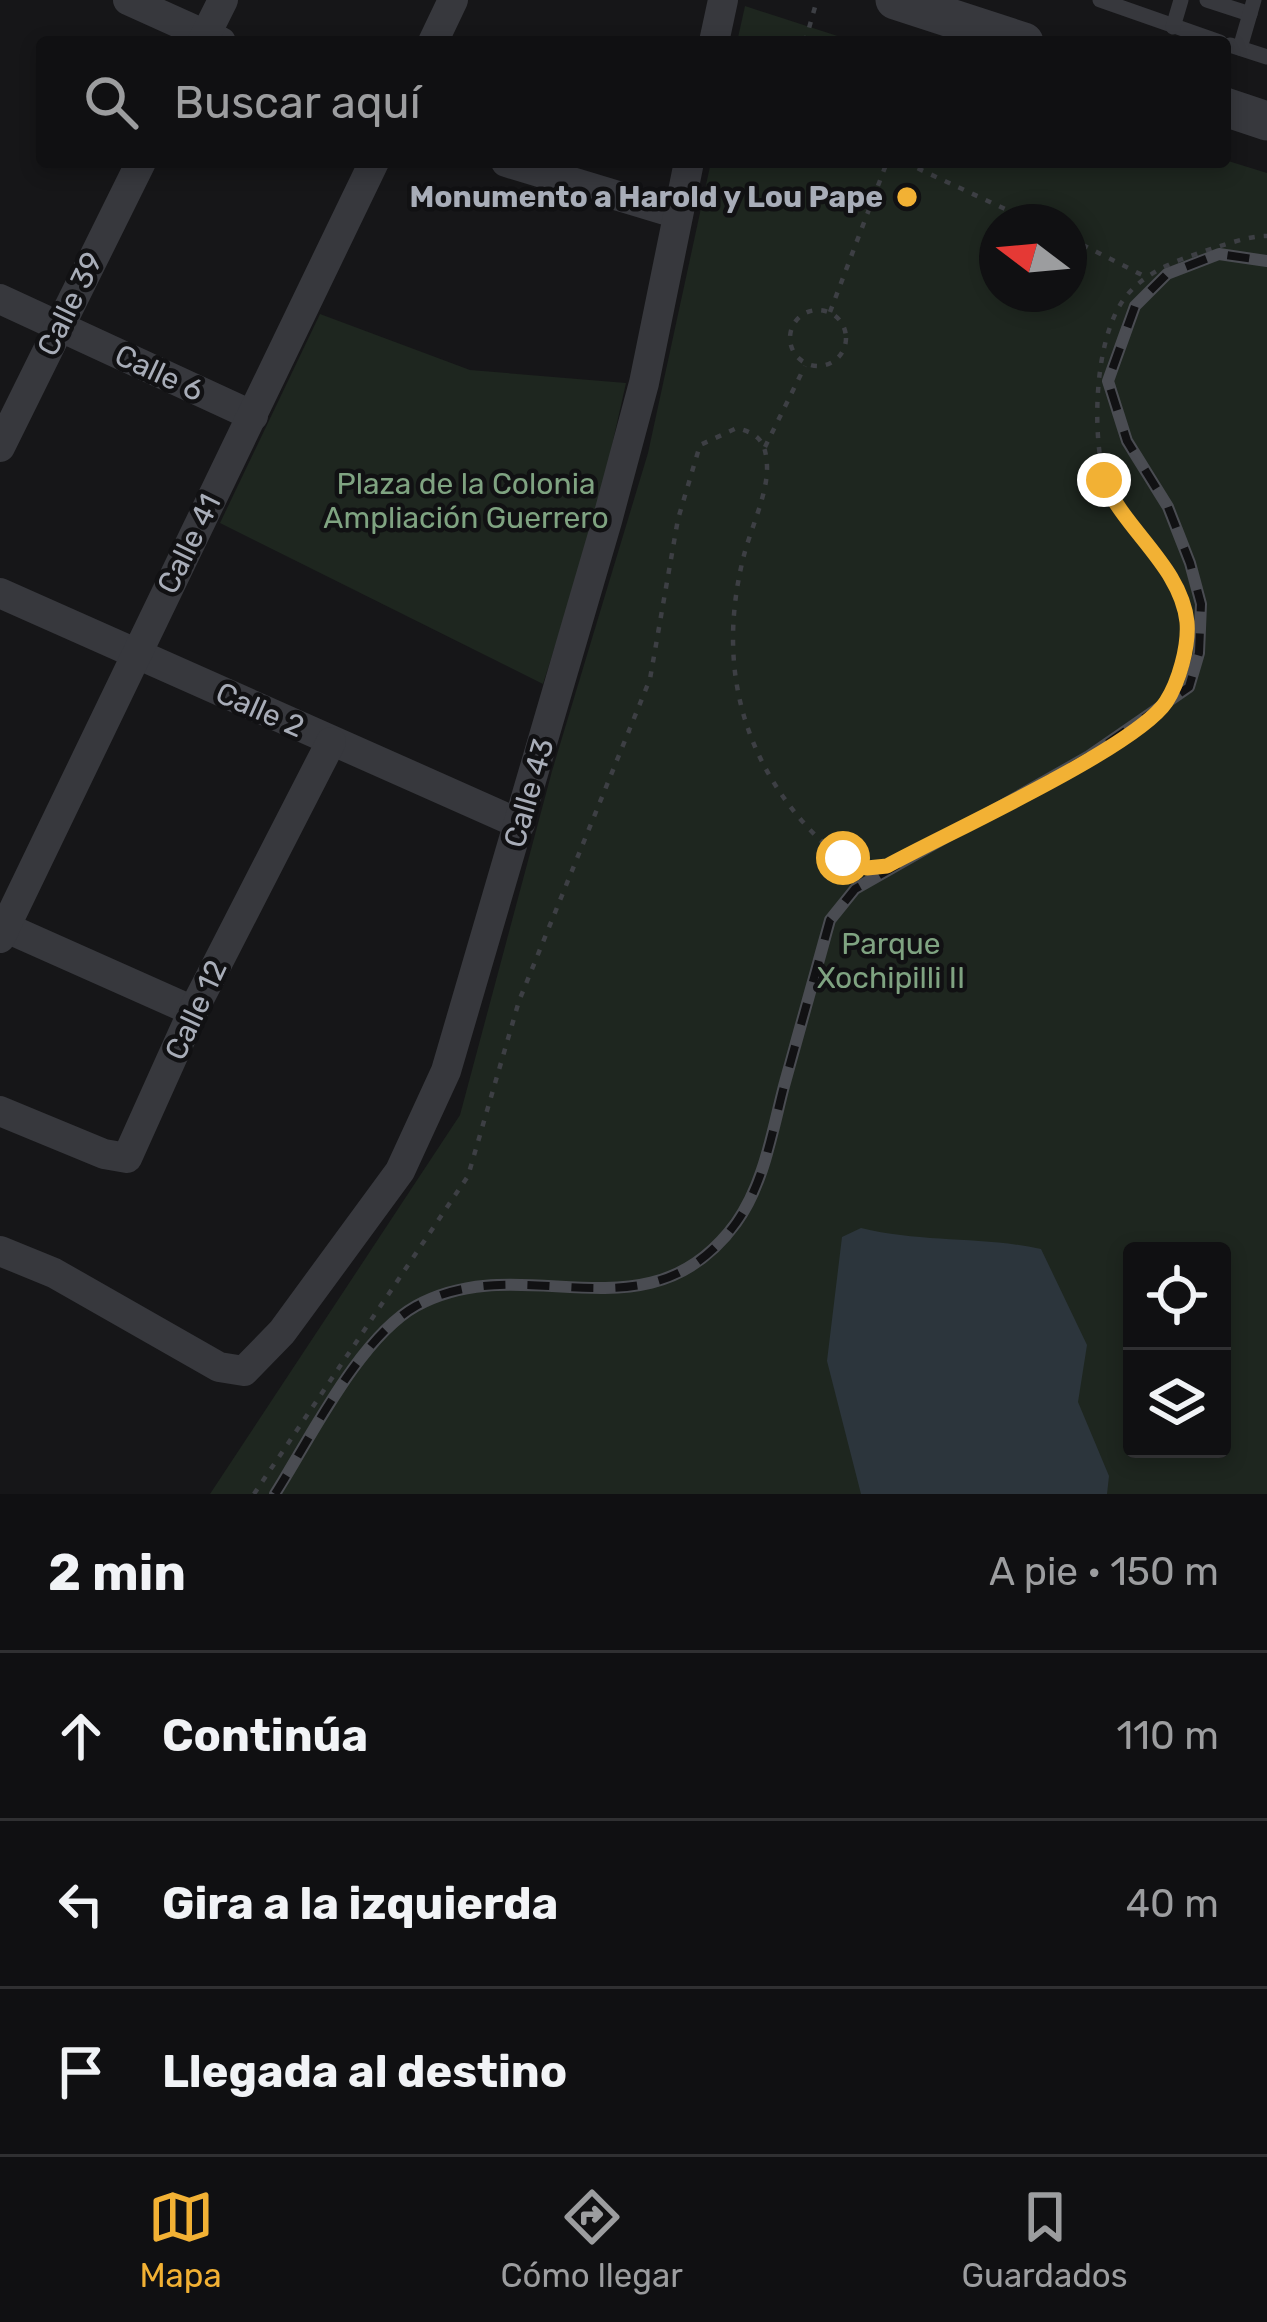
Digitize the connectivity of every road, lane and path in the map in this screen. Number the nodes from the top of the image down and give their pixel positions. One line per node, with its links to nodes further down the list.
1 (128, 0): 12 (street)
2 (223, 0): 13 (street)
3 (453, 0): 14 (street)
4 (723, 0): 15 (street)
5 (817, 0): 16 (path)
6 (895, 0): 17 (street)
7 (1181, 0): 11 (lane)
8 (1207, 0): 10 (lane)
9 (1103, 1): 11 (lane)
10 (1252, 7): 19 (lane)
11 (1173, 26): 18 (lane)
12 (202, 36)
13 (211, 36)
14 (436, 36)
15 (715, 36)
16 (807, 36)
17 (1006, 36)
18 (1202, 36)
19 (1231, 40)
20 (1231, 46): 21 (lane)
21 (1267, 57)
22 (1231, 109): 23 (street)
23 (1267, 121)
24 (138, 168): 37 (street, Calle 39)
25 (371, 168): 39 (street, Calle 41)
26 (526, 168): 31 (street)
27 (688, 168): 31 (street, Calle 43)
28 (885, 168): 36 (path)
29 (917, 168): 30 (path)
30 (995, 204)
31 (678, 214): 45 (street, Calle 43)
32 (1267, 236): 34 (path)
33 (1087, 247): 34 (path)
34 (1146, 277): 41 (path)
35 (0, 298): 37 (street, Calle 6)
36 (830, 312): 38 (path); 38 (path)
37 (59, 326): 39 (street, Calle 6); 40 (street, Calle 39)
38 (806, 364): 41 (path)
39 (253, 416): 43 (street, Calle 41)
40 (0, 447)
41 (765, 447): 50 (path)
42 (0, 593): 43 (street, Calle 2)
43 (134, 654): 44 (street, Calle 2); 46 (street, Calle 41)
44 (331, 742): 45 (street, Calle 2); 47 (street, Calle 12)
45 (520, 824): 49 (street, Calle 43)
46 (2, 930): 47 (street)
47 (194, 1011): 48 (street, Calle 12)
48 (0, 1111)
49 (0, 1251)
50 (254, 1494)

